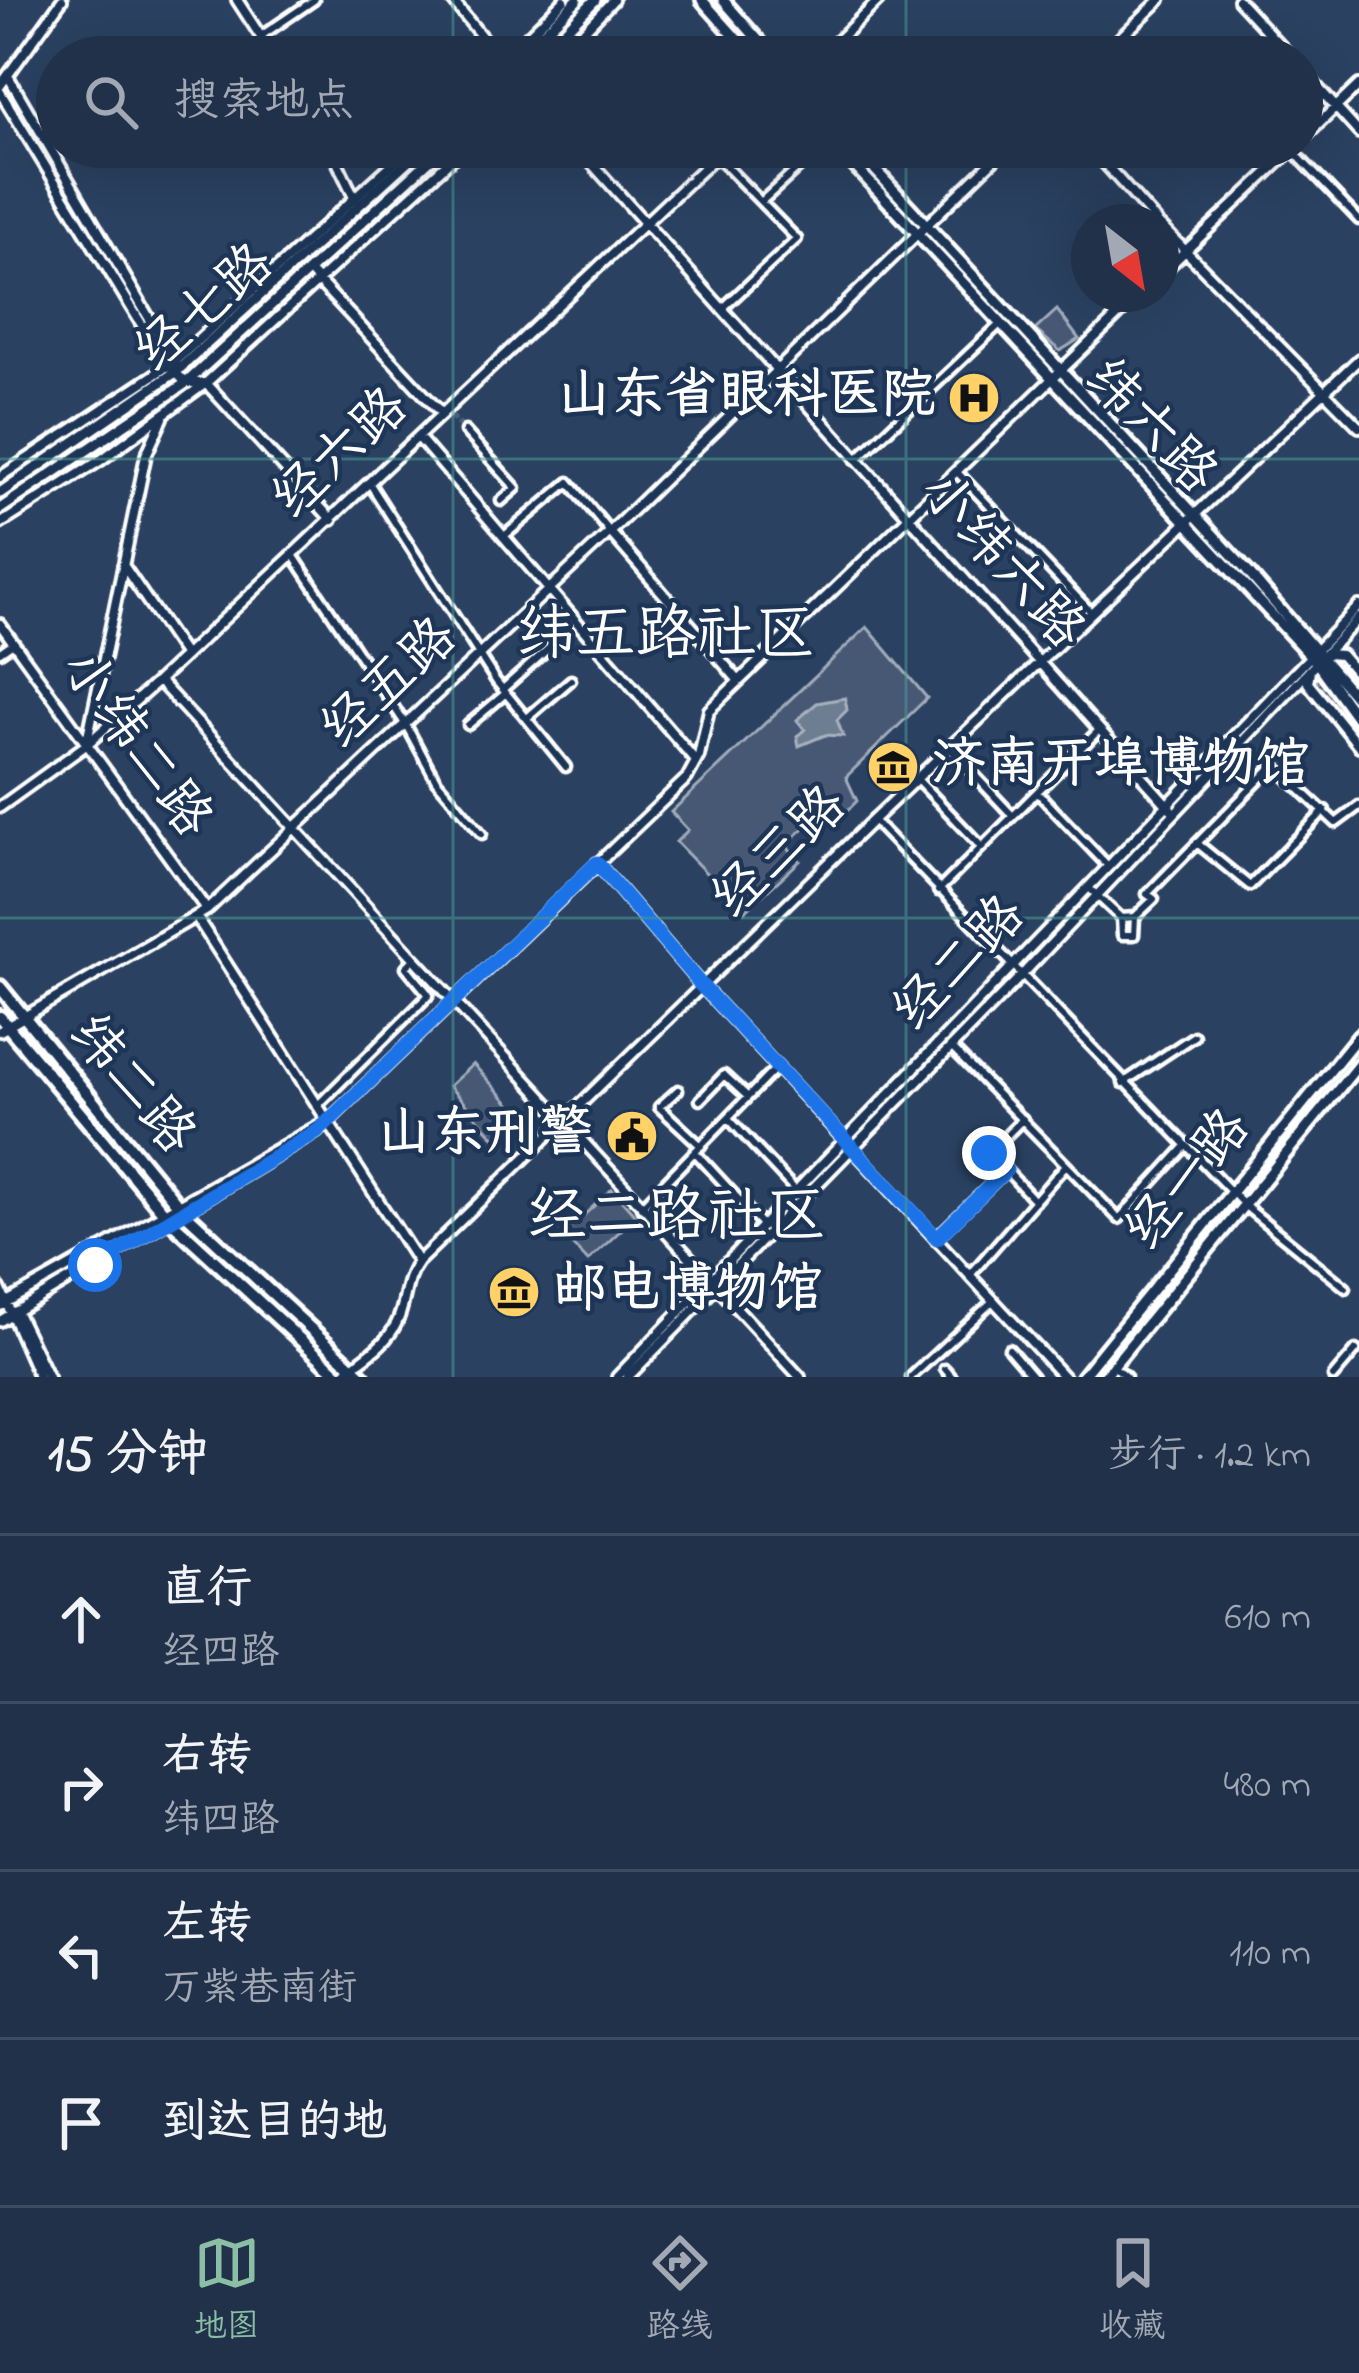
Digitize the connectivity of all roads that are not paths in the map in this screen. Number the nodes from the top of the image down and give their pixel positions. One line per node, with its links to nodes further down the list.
1 (62, 0): 14 (street)
2 (237, 0): 15 (street)
3 (314, 0): 16 (street)
4 (452, 0): 17 (street)
5 (564, 0): 18 (street)
6 (577, 0): 19 (main road)
7 (596, 0): 20 (main road)
8 (613, 0): 21 (street)
9 (702, 0): 22 (main road)
10 (723, 0): 23 (main road)
11 (878, 0): 24 (street)
12 (1160, 0): 25 (street)
13 (1238, 0): 26 (street)
14 (36, 36)
15 (260, 36)
16 (262, 36)
17 (484, 36)
18 (525, 36)
19 (540, 36)
20 (560, 36)
21 (579, 36)
22 (734, 36)
23 (755, 36)
24 (842, 36)
25 (1122, 36)
26 (1271, 36)
27 (36, 37): 28 (street)
28 (8, 76): 30 (street); 34 (street)
29 (1359, 85): 32 (street)
30 (0, 89): 36 (street)
31 (1323, 93): 32 (street)
32 (1336, 107): 33 (street); 35 (street)
33 (1323, 120)
34 (36, 125)
35 (1359, 133)
36 (36, 146)
37 (50, 168): 70 (street)
38 (61, 168): 70 (street)
39 (343, 168): 54 (street)
40 (390, 168): 54 (street)
41 (396, 168): 54 (main road, 经七路)
42 (421, 168): 64 (main road, 经七路)
43 (442, 168): 65 (street)
44 (595, 168): 58 (street, 小纬六路)
45 (703, 168): 58 (street, 经六路)
46 (727, 168): 55 (street)
47 (798, 168): 55 (street)
48 (856, 168): 60 (main road, 纬六路)
49 (873, 168): 59 (main road, 纬六路)
50 (985, 168): 59 (street, 经五路)
51 (1109, 168): 56 (street)
52 (1272, 168): 62 (street)
53 (1311, 168): 57 (street)
54 (361, 196): 70 (main road, 经七路)
55 (760, 202): 66 (street)
56 (1141, 204)
57 (1359, 220)
58 (644, 224): 66 (street, 小纬六路); 77 (street, 经六路)
59 (927, 226): 60 (street, 经五路); 72 (main road, 纬六路)
60 (918, 235): 68 (main road, 纬六路); 71 (street, 经五路)
61 (1179, 246): 62 (street)
62 (1184, 252): 63 (street); 76 (street)
63 (1179, 257)
64 (310, 272): 65 (street); 74 (main road, 经七路)
65 (319, 281): 75 (street); 77 (street)
66 (722, 310): 71 (street, 小纬六路)
67 (1122, 312): 72 (street)
68 (1000, 323): 73 (main road, 纬六路); 82 (street)
69 (1359, 359): 76 (street, 经三路)
70 (174, 366): 74 (street); 84 (street); 86 (main road, 经七路)
71 (776, 370): 82 (street, 小纬六路); 93 (street, 经五路)
72 (1060, 373): 73 (street); 91 (main road, 纬六路)
73 (1050, 382): 83 (street); 91 (main road, 纬六路)
74 (186, 383): 75 (street); 88 (main road, 经七路)
75 (206, 383): 78 (street); 90 (street)
76 (1323, 394): 79 (street); 91 (street, 经三路)
77 (447, 414): 81 (street, 经六路)
78 (164, 416): 92 (street); 96 (street)
79 (1359, 427)
80 (465, 431): 87 (street)
81 (419, 438): 85 (street, 经六路); 94 (street)
82 (856, 460): 89 (street, 小纬六路)
83 (957, 472): 89 (street); 99 (street)
84 (0, 478)
85 (370, 484): 90 (street, 经六路); 105 (street)
86 (0, 493)
87 (501, 501)
88 (0, 508)
89 (909, 519): 108 (street, 小纬六路); 111 (street)
90 (332, 520): 95 (street, 经六路)
91 (1192, 522): 99 (street, 经三路); 107 (main road, 纬六路)
92 (0, 524)
93 (610, 532): 94 (street); 97 (street, 经五路); 111 (street)
94 (503, 537): 97 (street)
95 (293, 555): 106 (street, 经六路); 117 (street)
96 (123, 565): 106 (street); 120 (street)
97 (548, 591): 105 (street, 经五路); 123 (street)
98 (1359, 606): 107 (street, 经二路)
99 (1094, 614): 108 (street, 经三路)
100 (1359, 618): 107 (street, 经二路)
101 (0, 624): 102 (street, 小纬二路)
102 (13, 643): 104 (street); 120 (street, 小纬二路)
103 (549, 647): 113 (street)
104 (0, 652)
105 (482, 654): 113 (street); 117 (street, 经五路)
106 (185, 656): 112 (street, 经六路)
107 (1319, 661): 109 (street, 纬六路); 114 (main road); 116 (main road); 121 (street, 纬六路); 129 (street, 经二路)
108 (1040, 665): 119 (street, 小纬六路); 122 (street, 经三路)
109 (1359, 676)
110 (572, 680): 115 (street)
111 (738, 680): 123 (street)
112 (158, 681): 120 (street, 经六路); 133 (street)
113 (505, 691): 115 (street); 118 (street)
114 (1359, 701)
115 (527, 718): 124 (street)
116 (1359, 721)
117 (406, 724): 133 (street, 经五路); 134 (street)
118 (468, 725)
119 (1099, 730): 126 (street); 129 (street, 小纬六路)
120 (86, 745): 127 (street, 经六路); 141 (street, 小纬二路)
121 (1359, 746)
122 (950, 749): 125 (street, 经三路); 131 (street)
123 (697, 761): 137 (street)
124 (566, 767)
125 (917, 779): 132 (street, 经三路); 136 (street)
126 (1037, 792): 131 (street); 138 (street)
127 (0, 806)
128 (1359, 806): 130 (street)
129 (1172, 810): 138 (street, 经二路); 140 (street, 经二路)
130 (1325, 810): 135 (street); 135 (street)
131 (1013, 816): 136 (street)
132 (873, 820): 139 (street); 148 (street, 经三路)
133 (293, 830): 141 (street, 经五路); 145 (street)
134 (482, 835)
135 (1197, 843): 142 (street)
136 (982, 847): 139 (street)
137 (597, 863): 148 (street); 150 (street)
138 (1109, 868): 140 (street, 经二路)
139 (938, 891): 146 (street)
140 (1093, 892): 144 (street); 146 (street, 经二路); 147 (street, 经二路)
141 (207, 910): 143 (street, 经五路)
142 (1135, 917): 144 (street); 144 (street)
143 (197, 918): 152 (street, 经五路); 163 (street, 小纬二路)
144 (1121, 918)
145 (414, 958): 150 (street); 163 (street)
146 (1012, 969): 147 (street); 168 (street, 经二路)
147 (1020, 977): 156 (street, 经二路); 159 (street)
148 (701, 985): 158 (street); 166 (street, 经三路)
149 (0, 987): 152 (highway, 纬二路)
150 (452, 998): 166 (street); 167 (street)
151 (0, 1017): 153 (highway, 纬二路)
152 (26, 1020): 153 (street, 经五路); 178 (highway, 纬二路)
153 (5, 1031): 179 (highway, 纬二路)
154 (1359, 1035): 174 (main road, 经一路)
155 (1194, 1036): 159 (street)
156 (951, 1047): 165 (street); 168 (street, 经二路)
157 (1359, 1064): 176 (main road, 经一路)
158 (777, 1066): 161 (street); 168 (street)
159 (1124, 1083): 169 (street)
160 (678, 1090): 170 (street)
161 (748, 1097): 162 (street); 164 (street)
162 (700, 1100)
163 (317, 1105): 167 (street, 小纬二路)
164 (728, 1118): 170 (street); 173 (street)
165 (1023, 1119): 171 (street); 172 (street)
166 (564, 1121): 177 (street); 182 (street, 经三路)
167 (328, 1122): 178 (street); 182 (street, 小纬二路)
168 (849, 1143): 173 (street, 经二路); 181 (street); 184 (street, 经二路)
169 (1186, 1146): 171 (street); 174 (street)
170 (698, 1149): 177 (street); 180 (street)
171 (1066, 1165): 175 (street)
172 (1006, 1170): 175 (street); 181 (street)
173 (797, 1192): 180 (street, 经二路)
174 (1232, 1192): 176 (street); 206 (main road, 经一路)
175 (1035, 1201): 183 (street)
176 (1245, 1206): 186 (street); 194 (main road, 经一路)
177 (640, 1207): 184 (street)
178 (180, 1208): 179 (street); 193 (highway, 纬二路)
179 (168, 1216): 188 (street); 189 (street); 197 (highway, 纬二路)
180 (764, 1227): 184 (street, 经二路)
181 (937, 1238): 183 (street)
182 (418, 1262): 193 (street, 经三路)
183 (970, 1274): 187 (street)
184 (712, 1287): 199 (street, 经二路); 200 (street, 经二路); 201 (street)
185 (0, 1288): 188 (street)
186 (1346, 1288)
187 (994, 1300): 202 (street); 205 (street)
188 (4, 1304): 189 (street)
189 (13, 1313): 190 (street); 196 (street)
190 (0, 1321)
191 (1009, 1349): 204 (street)
192 (1356, 1350): 209 (street)
193 (352, 1366): 197 (street, 经三路); 198 (highway, 纬二路)
194 (1112, 1366): 207 (main road, 经一路); 208 (street)
195 (945, 1369): 203 (street)
196 (43, 1377)
197 (341, 1377)
198 (363, 1377)
199 (617, 1377)
200 (628, 1377)
201 (800, 1377)
202 (911, 1377)
203 (952, 1377)
204 (1034, 1377)
205 (1064, 1377)
206 (1082, 1377)
207 (1104, 1377)
208 (1126, 1377)
209 (1333, 1377)

